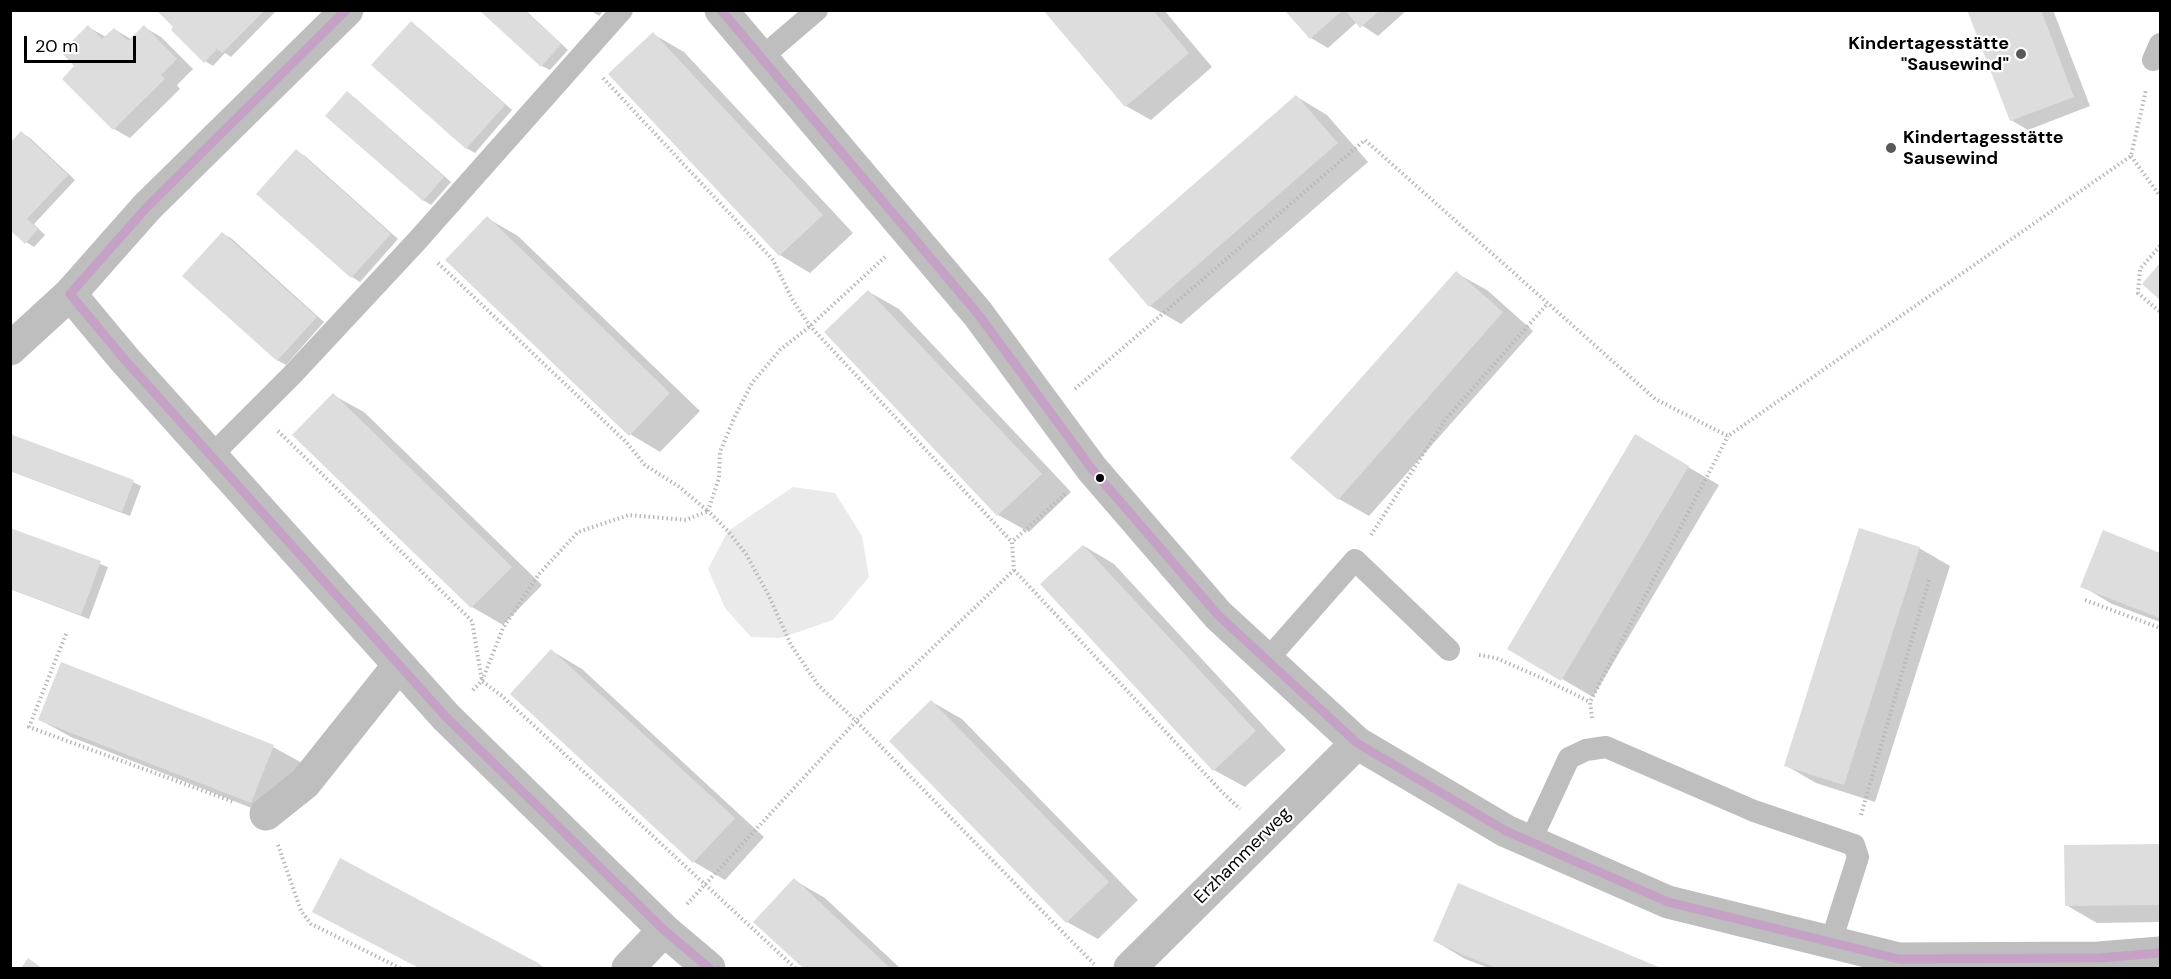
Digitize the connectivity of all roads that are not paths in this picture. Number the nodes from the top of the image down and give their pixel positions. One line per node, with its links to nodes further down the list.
1 (347, 10): 6 (street)
2 (622, 10): 8 (lane)
3 (721, 10): 5 (street)
4 (817, 10): 5 (lane)
5 (761, 58): 10 (street)
6 (70, 294): 7 (street); 8 (street)
7 (10, 349)
8 (211, 456): 11 (street)
9 (1449, 650): 10 (lane)
10 (1267, 660): 12 (street)
11 (399, 665): 13 (street); 15 (street)
12 (1357, 743): 14 (street); 21 (street, Erzhammerweg)
13 (266, 814)
14 (1530, 842): 16 (street); 16 (lane)
15 (664, 930): 19 (street); 20 (street)
16 (1831, 942): 18 (street)
17 (2160, 953): 18 (street)
18 (1899, 964)
19 (628, 969)
20 (709, 969)
21 (1130, 969)

